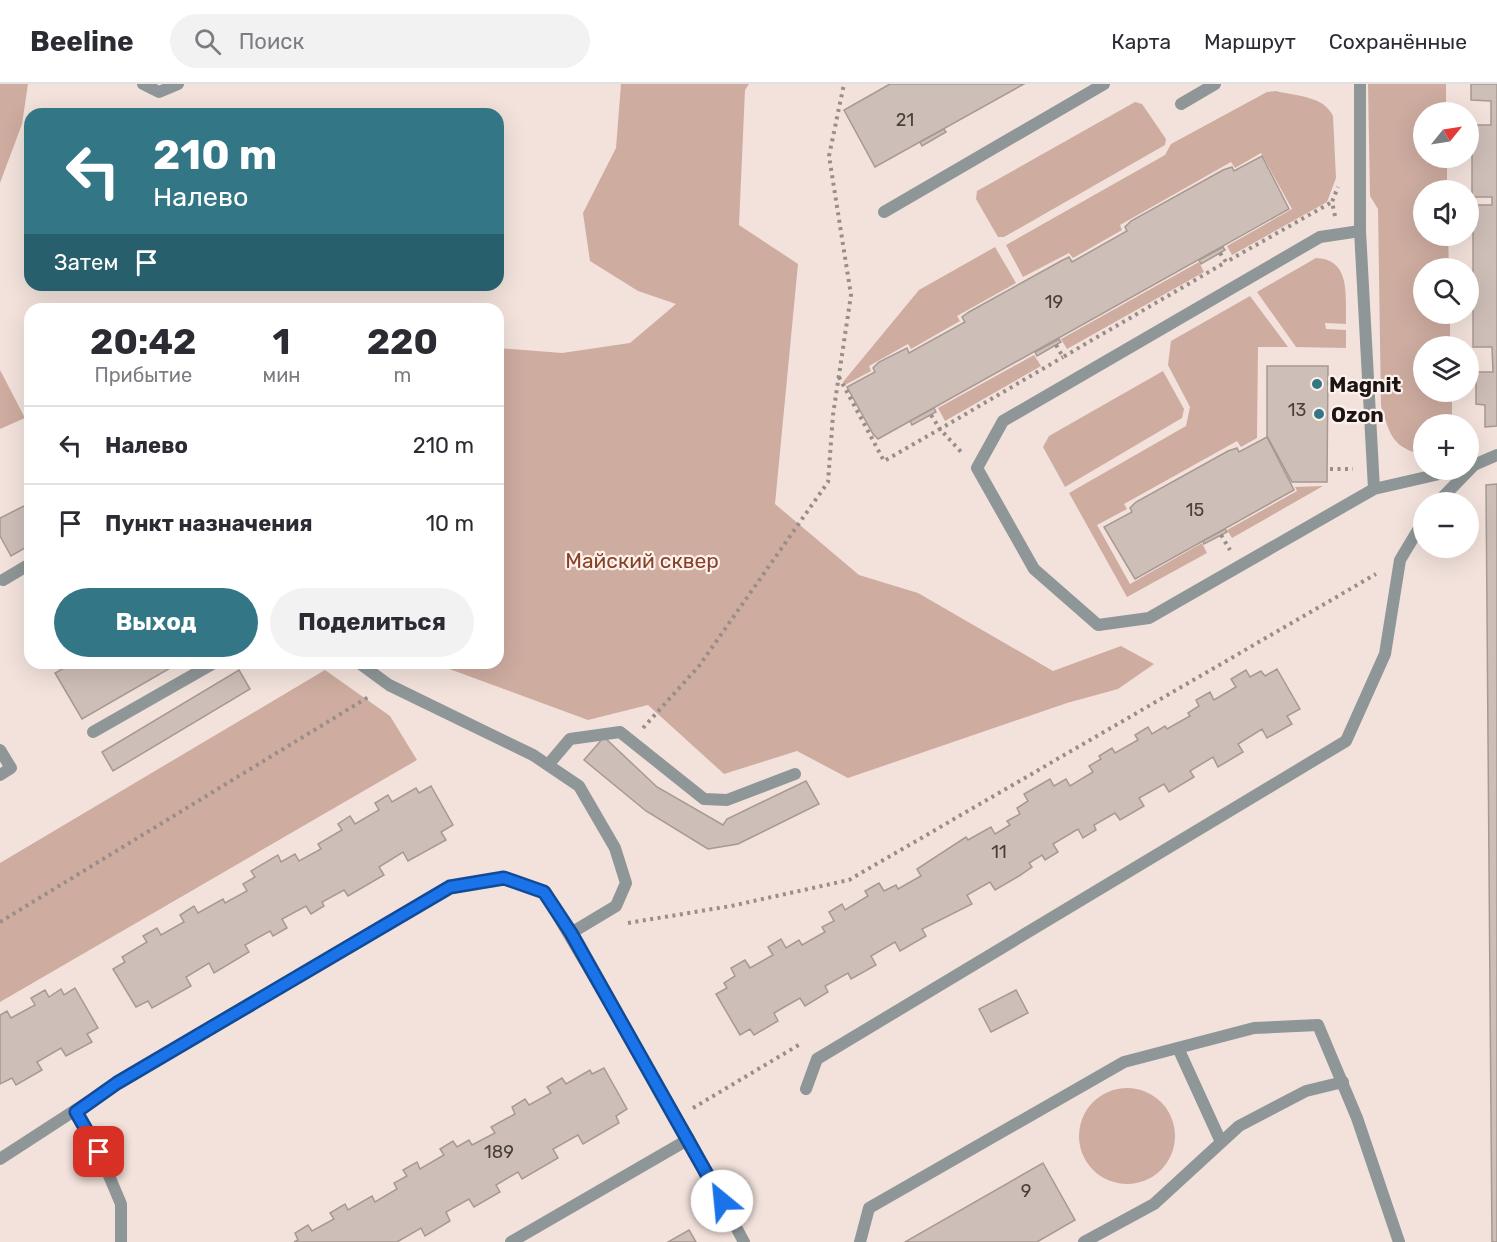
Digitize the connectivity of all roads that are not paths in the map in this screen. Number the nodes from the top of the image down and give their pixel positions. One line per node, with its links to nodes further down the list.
1 (143, 84): 2 (lane)
2 (178, 84)
3 (1104, 84): 7 (lane)
4 (1215, 84): 6 (lane)
5 (1360, 84): 8 (lane)
6 (1181, 104)
7 (884, 212)
8 (1360, 231): 13 (lane); 13 (lane)
9 (1497, 455): 10 (lane)
10 (1479, 463)
11 (1413, 480): 13 (lane)
12 (1458, 480): 14 (lane)
13 (1374, 489)
14 (1447, 492)
15 (1413, 538): 28 (lane)
16 (24, 568): 17 (lane)
17 (3, 580)
18 (203, 669): 20 (lane)
19 (368, 669): 22 (lane)
20 (93, 732)
21 (0, 750): 24 (lane)
22 (548, 765): 23 (lane); 25 (lane)
23 (795, 774)
24 (0, 775)
25 (571, 933): 29 (lane); 30 (lane)
26 (1178, 1048): 27 (lane); 31 (lane); 36 (lane)
27 (1343, 1082): 31 (lane); 38 (lane)
28 (806, 1089)
29 (76, 1112): 32 (lane); 33 (lane)
30 (689, 1139): 34 (lane); 35 (lane)
31 (1221, 1142): 37 (lane)
32 (0, 1159)
33 (121, 1242)
34 (511, 1242)
35 (744, 1242)
36 (860, 1242)
37 (1084, 1242)
38 (1399, 1242)

